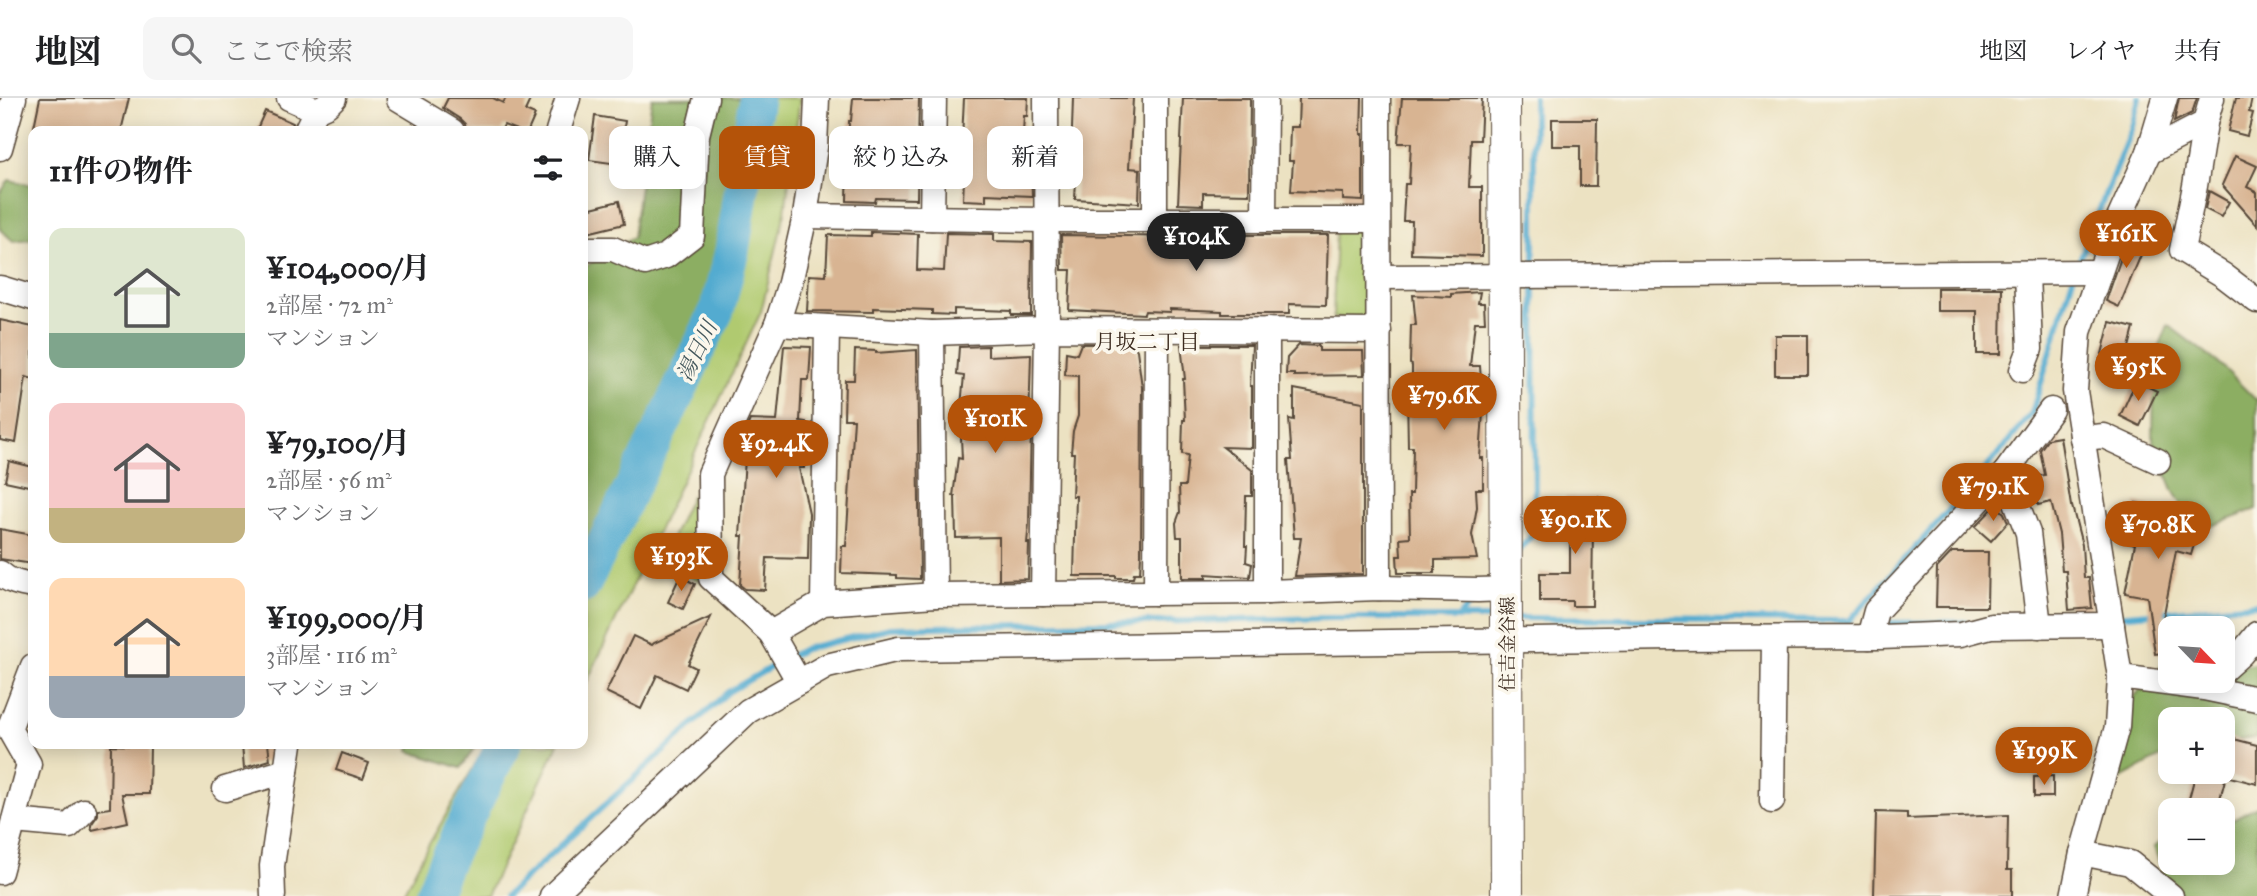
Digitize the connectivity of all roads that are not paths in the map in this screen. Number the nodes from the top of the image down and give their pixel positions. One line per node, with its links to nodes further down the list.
1 (14, 98): 19 (street)
2 (289, 98): 15 (street)
3 (399, 98): 17 (street)
4 (568, 98): 18 (street)
5 (706, 98): 27 (street)
6 (817, 98): 21 (street)
7 (934, 98): 22 (street)
8 (1046, 98): 23 (street)
9 (1155, 98): 24 (street)
10 (1265, 98): 25 (street)
11 (1378, 98): 26 (street)
12 (1504, 98): 31 (main road, 住吉金谷線)
13 (2165, 98): 20 (street)
14 (2212, 98): 16 (street)
15 (319, 113)
16 (2205, 123): 20 (street); 34 (street)
17 (444, 126)
18 (560, 126)
19 (0, 148)
20 (2149, 152): 28 (street)
21 (805, 216): 22 (street); 35 (street)
22 (932, 218): 23 (street)
23 (1045, 220): 24 (street); 37 (street)
24 (1155, 220): 25 (street)
25 (1264, 220): 26 (street)
26 (1377, 220): 30 (street)
27 (588, 249)
28 (2093, 272): 29 (street); 44 (street)
29 (2027, 273): 31 (street); 42 (street)
30 (1378, 277): 31 (street); 40 (street)
31 (1513, 277): 55 (main road, 住吉金谷線)
32 (0, 288): 33 (street)
33 (28, 297)
34 (2257, 300)
35 (777, 324): 36 (street); 58 (street)
36 (827, 327): 41 (street); 54 (street)
37 (1047, 329): 38 (street); 41 (street); 52 (street)
38 (1157, 330): 39 (street); 51 (street)
39 (1267, 330): 40 (street); 50 (street)
40 (1379, 331): 49 (street)
41 (932, 333): 53 (street)
42 (2022, 370)
43 (2051, 410): 46 (street)
44 (2082, 438): 45 (street); 56 (street)
45 (2158, 461)
46 (2006, 473): 57 (street); 60 (street)
47 (0, 573): 48 (street)
48 (28, 585)
49 (1379, 588): 50 (street); 55 (street)
50 (1266, 592): 51 (street)
51 (1156, 593): 52 (street)
52 (1043, 594): 53 (street)
53 (935, 595): 54 (street)
54 (824, 603): 58 (street)
55 (1500, 605): 61 (street); 66 (street); 79 (main road, 住吉金谷線)
56 (2111, 617): 57 (street); 63 (street)
57 (2038, 619): 60 (street)
58 (771, 634): 66 (street)
59 (2257, 634): 62 (street)
60 (1869, 636): 61 (street)
61 (1774, 638): 72 (street)
62 (2235, 659)
63 (2120, 677): 65 (street); 75 (street)
64 (28, 679): 74 (street)
65 (2158, 680)
66 (799, 682): 78 (street)
67 (2235, 692): 68 (street)
68 (2257, 699)
69 (289, 749): 70 (street)
70 (286, 771): 71 (street); 77 (street)
71 (225, 789)
72 (1772, 801)
73 (83, 811): 74 (street)
74 (14, 821): 76 (street)
75 (2082, 853): 80 (street); 81 (street)
76 (0, 872)
77 (273, 896)
78 (552, 896)
79 (1507, 896)
80 (2073, 896)
81 (2171, 896)

